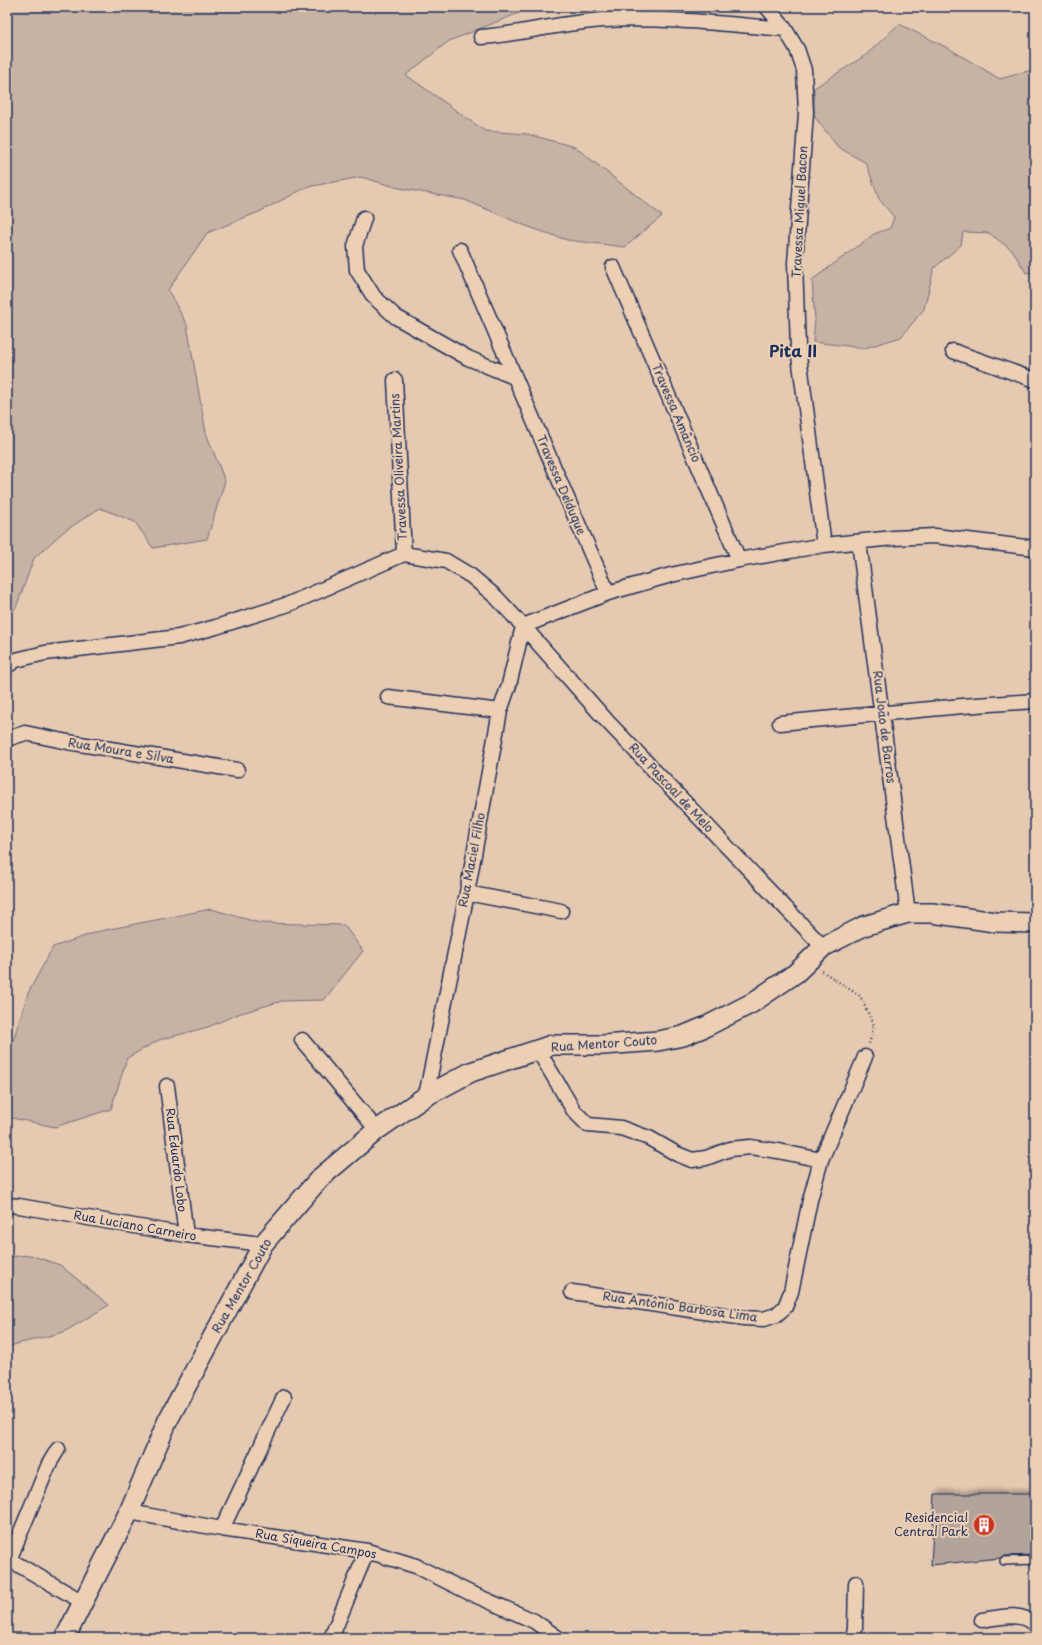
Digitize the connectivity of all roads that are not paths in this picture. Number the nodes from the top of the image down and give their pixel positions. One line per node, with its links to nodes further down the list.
1 (767, 7): 2 (street, Travessa Miguel Bacon)
2 (785, 29): 3 (street); 12 (street, Travessa Miguel Bacon)
3 (481, 37)
4 (364, 218): 8 (street)
5 (460, 250): 8 (street, Travessa Delduque)
6 (613, 267): 15 (street, Travessa Amâncio)
7 (953, 351): 10 (street)
8 (514, 377): 16 (street, Travessa Delduque)
9 (394, 380): 14 (street, Travessa Oliveira Martins)
10 (1035, 380)
11 (859, 542): 12 (street); 13 (street); 22 (street, Rua João de Barros)
12 (824, 545): 15 (street)
13 (1035, 548)
14 (404, 554): 17 (street, Rua Pascoal de Melo); 18 (street)
15 (739, 560): 16 (street)
16 (608, 593): 17 (street)
17 (523, 626): 21 (street, Rua Maciel Filho); 30 (street, Rua Pascoal de Melo)
18 (7, 666)
19 (388, 697): 21 (street)
20 (1035, 701): 22 (street)
21 (500, 711): 26 (street, Rua Maciel Filho)
22 (882, 713): 23 (street); 28 (street, Rua João de Barros)
23 (780, 723)
24 (7, 739): 25 (street, Rua Moura e Silva)
25 (237, 770)
26 (467, 893): 27 (street); 35 (street, Rua Maciel Filho)
27 (561, 911)
28 (908, 913): 29 (street, Rua Mentor Couto); 30 (street, Rua Mentor Couto)
29 (1035, 923)
30 (822, 946): 32 (street, Rua Mentor Couto)
31 (302, 1040): 36 (street)
32 (538, 1050): 35 (street, Rua Mentor Couto); 37 (street)
33 (865, 1057): 37 (street, Rua Antônio Barbosa Lima)
34 (167, 1086): 39 (street, Rua Eduardo Lobo)
35 (426, 1096): 36 (street, Rua Mentor Couto)
36 (377, 1130): 40 (street, Rua Mentor Couto)
37 (821, 1160): 41 (street, Rua Antônio Barbosa Lima)
38 (7, 1205): 39 (street, Rua Luciano Carneiro)
39 (186, 1235): 40 (street, Rua Luciano Carneiro)
40 (263, 1244): 44 (street, Rua Mentor Couto)
41 (572, 1292)
42 (284, 1397): 45 (street)
43 (58, 1448): 49 (street)
44 (129, 1512): 45 (street, Rua Siqueira Campos); 51 (street, Rua Mentor Couto)
45 (222, 1529): 46 (street, Rua Siqueira Campos)
46 (367, 1550): 55 (street); 56 (street, Rua Siqueira Campos)
47 (1035, 1560): 48 (lane)
48 (1004, 1561)
49 (9, 1562): 51 (street)
50 (856, 1583): 57 (street)
51 (82, 1602): 54 (street, Rua Mentor Couto)
52 (982, 1620): 53 (street)
53 (1035, 1625)
54 (66, 1638)
55 (330, 1638)
56 (558, 1638)
57 (853, 1638)

